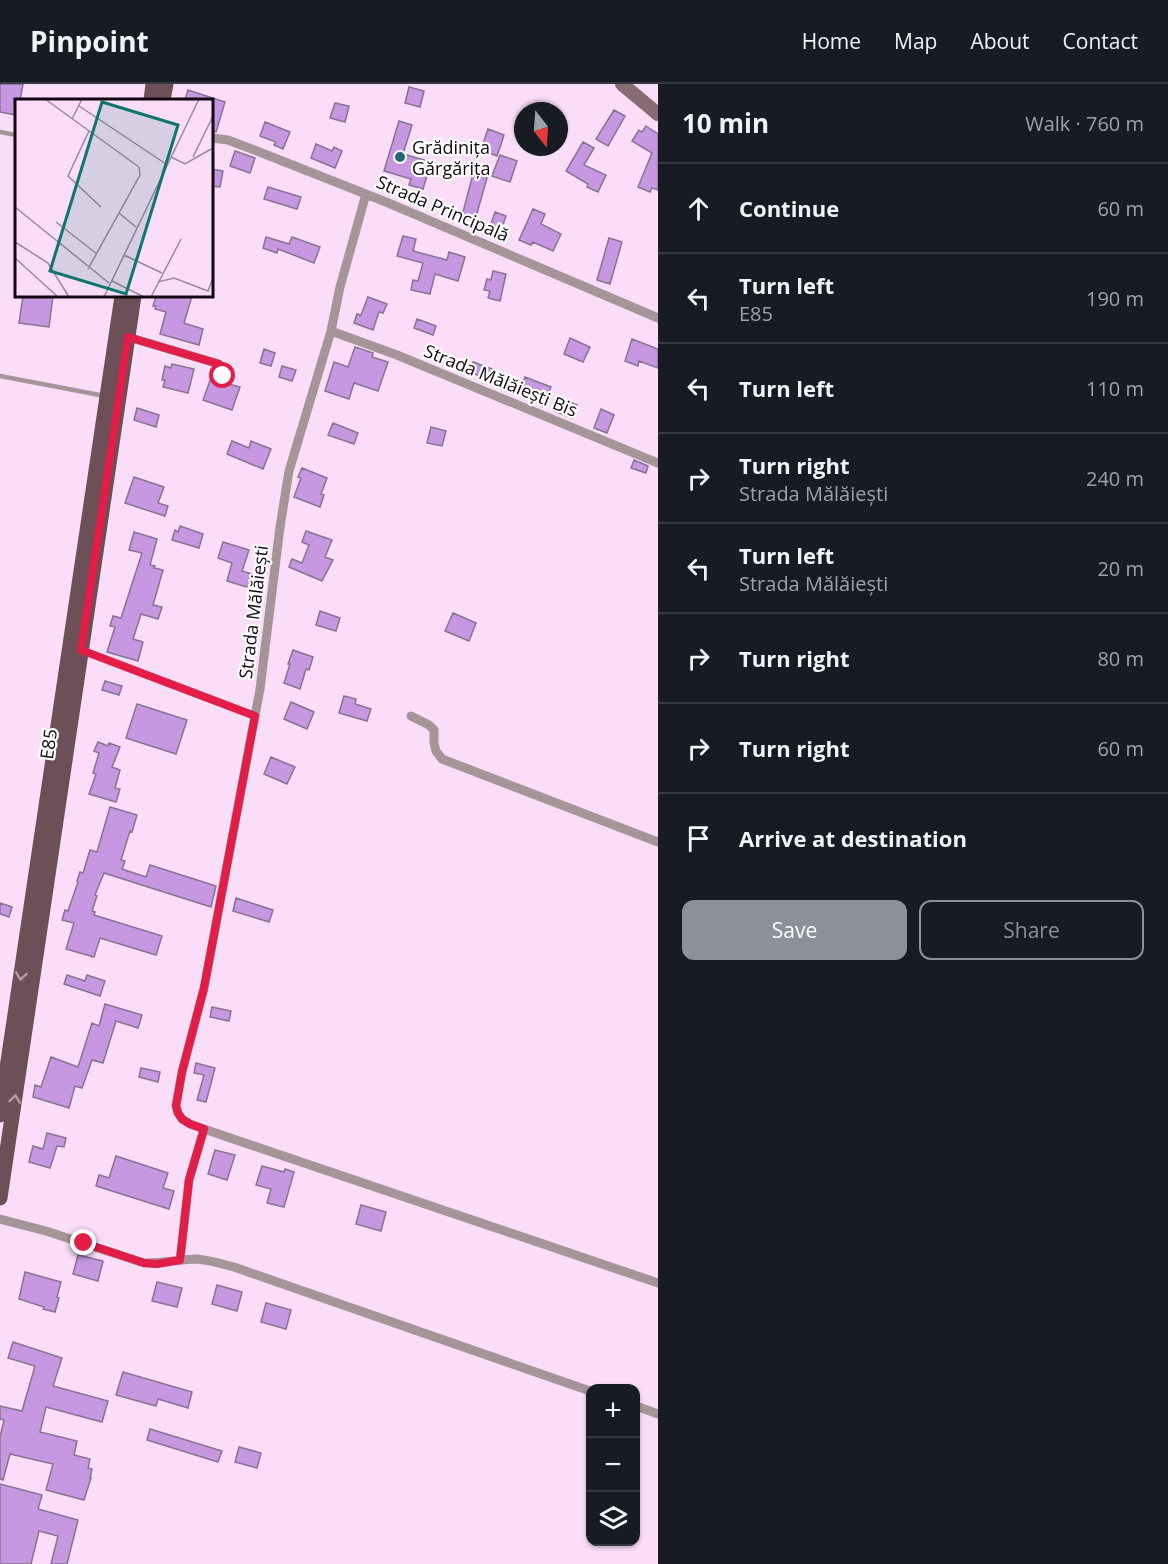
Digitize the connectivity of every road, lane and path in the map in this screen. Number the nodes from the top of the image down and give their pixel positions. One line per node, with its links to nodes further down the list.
1 (153, 84): 4 (main road)
2 (166, 84): 5 (main road)
3 (622, 84): 6 (main road)
4 (151, 99)
5 (164, 99)
6 (658, 114)
7 (0, 132): 8 (lane)
8 (15, 135)
9 (213, 138): 10 (street, Strada Principală)
10 (366, 194): 13 (street, Strada Principală); 14 (street, Strada Mălăiești)
11 (122, 297): 18 (main road, E85)
12 (134, 297): 15 (main road, E85)
13 (658, 318)
14 (331, 331): 19 (street, Strada Mălăiești Bis); 21 (street, Strada Mălăiești)
15 (128, 337): 17 (street); 20 (main road, E85)
16 (0, 376): 18 (lane)
17 (223, 376)
18 (107, 396): 24 (main road, E85, one-way to 24)
19 (658, 463)
20 (81, 650): 21 (lane); 26 (main road, E85, one-way to 20)
21 (255, 716): 25 (street, Strada Mălăiești)
22 (411, 716): 23 (street)
23 (658, 842)
24 (0, 1115)
25 (204, 1129): 28 (street); 29 (street, Strada Mălăiești)
26 (0, 1198)
27 (0, 1219): 28 (street)
28 (180, 1260): 30 (street)
29 (658, 1283)
30 (586, 1389)
31 (640, 1407): 32 (street)
32 (658, 1414)

